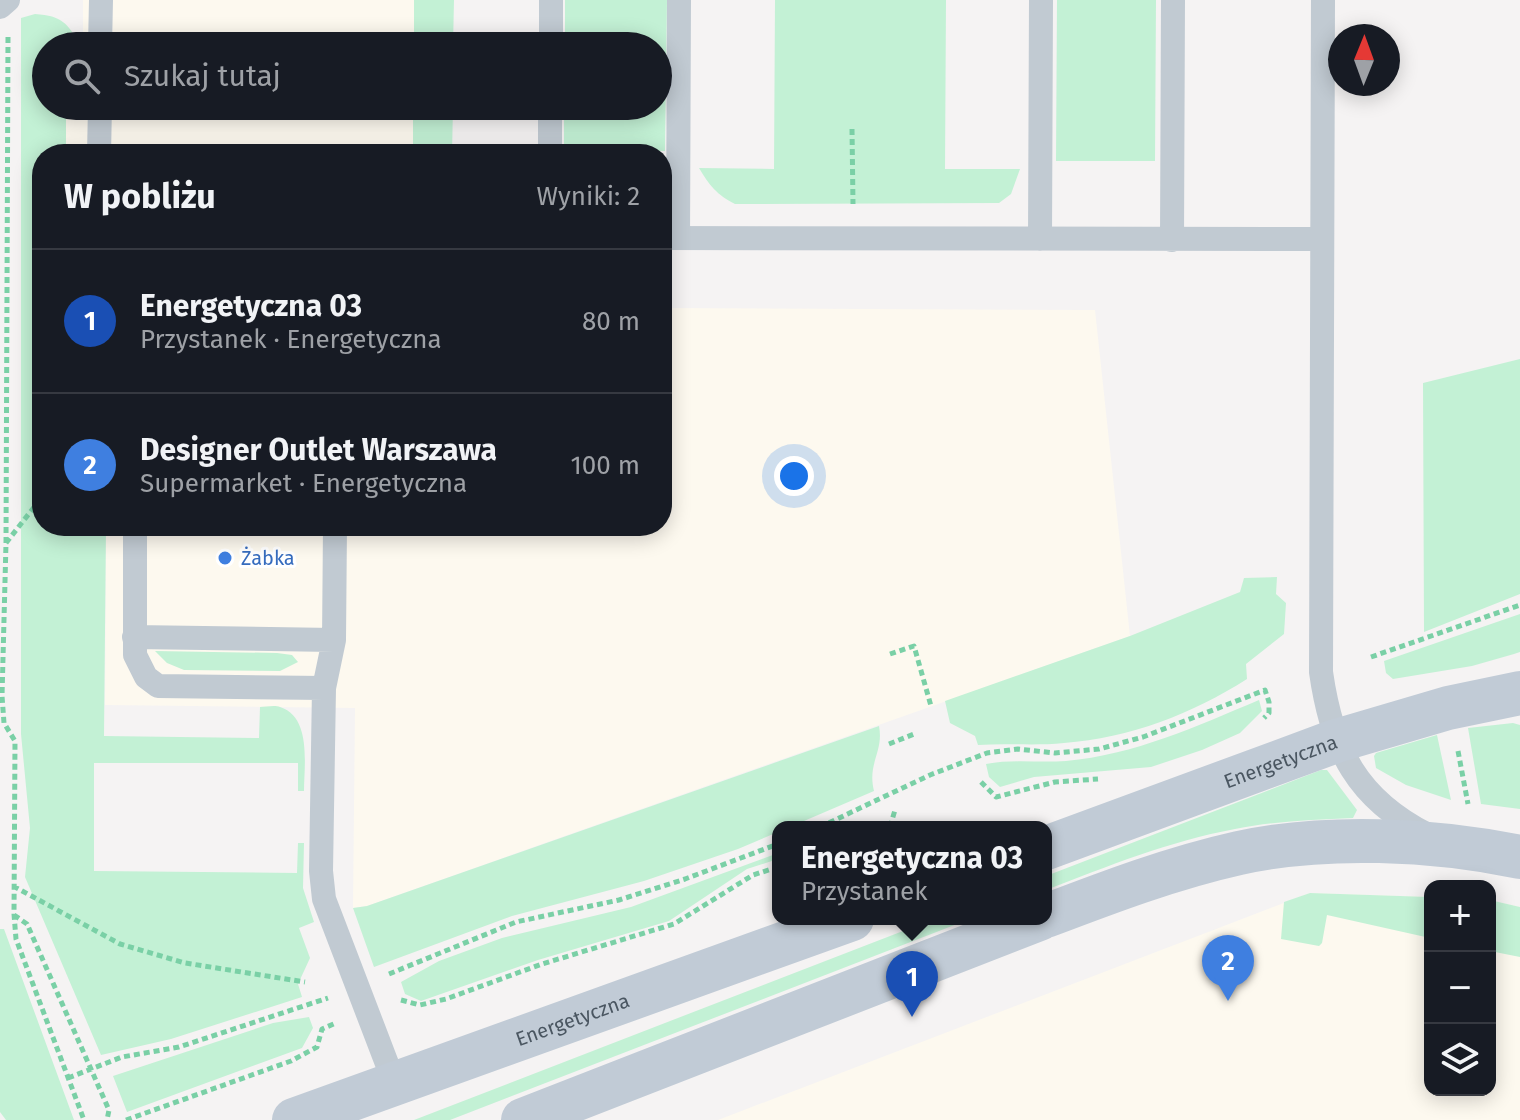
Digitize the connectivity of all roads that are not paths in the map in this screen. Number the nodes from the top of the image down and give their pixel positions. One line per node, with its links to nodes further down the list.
1 (8, 0): 8 (lane)
2 (101, 0): 9 (lane)
3 (551, 0): 10 (lane)
4 (679, 0): 15 (lane)
5 (1041, 0): 17 (lane)
6 (1173, 0): 19 (lane)
7 (1323, 0): 18 (lane)
8 (0, 7)
9 (100, 32)
10 (551, 32)
11 (100, 120): 13 (lane)
12 (550, 120): 14 (lane)
13 (99, 144)
14 (550, 144)
15 (672, 185)
16 (672, 238): 17 (lane)
17 (1040, 239): 19 (lane)
18 (1322, 239): 19 (lane); 26 (lane)
19 (1172, 240)
20 (135, 536): 22 (lane)
21 (335, 536): 23 (lane)
22 (134, 637): 23 (lane); 24 (lane)
23 (334, 640): 24 (lane)
24 (324, 688): 33 (lane)
25 (1520, 693): 26 (street, Energetyczna)
26 (1336, 741): 27 (street, Energetyczna); 28 (lane)
27 (1052, 846)
28 (1460, 848): 29 (street); 30 (street)
29 (1520, 857)
30 (1052, 914)
31 (835, 925): 33 (street, Energetyczna)
32 (1024, 925): 35 (street)
33 (394, 1082): 34 (street, Energetyczna)
34 (294, 1120)
35 (523, 1120)

